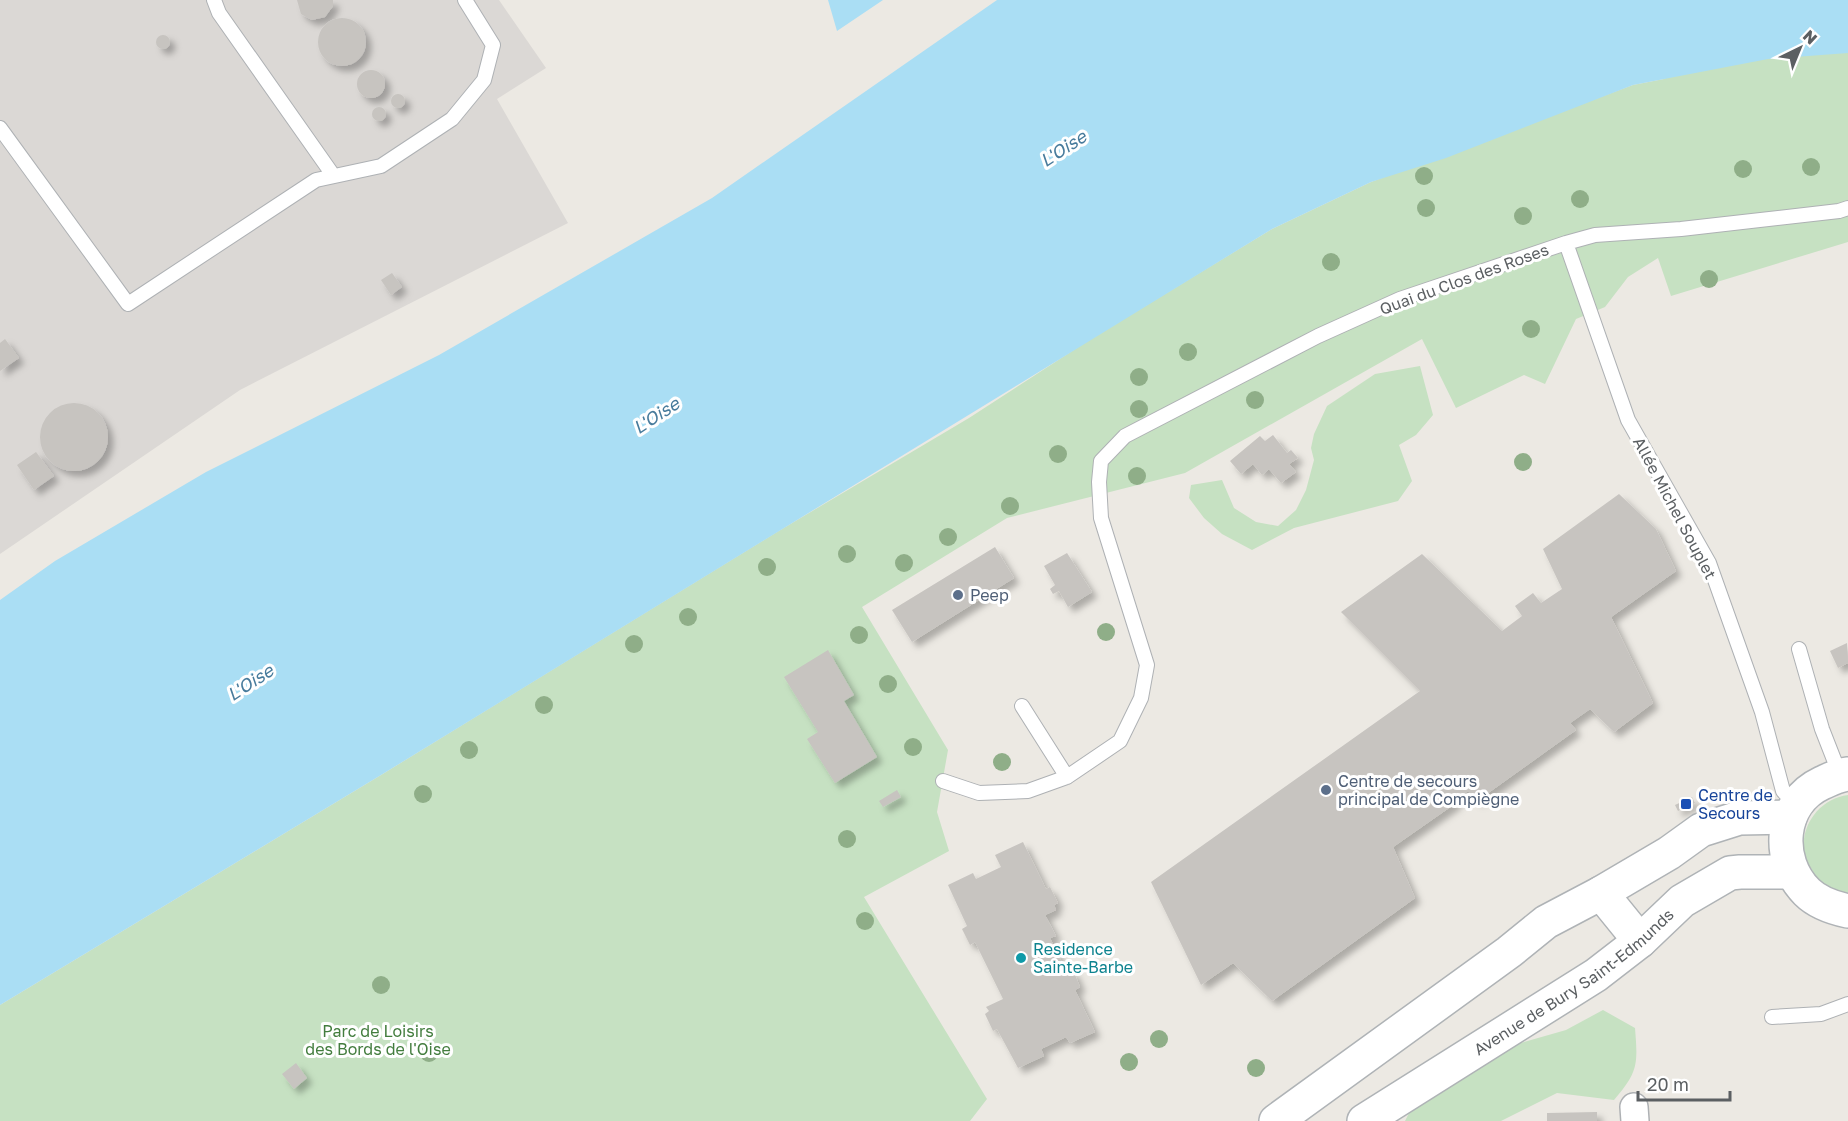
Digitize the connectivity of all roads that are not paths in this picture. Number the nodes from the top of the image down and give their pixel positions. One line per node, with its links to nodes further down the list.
1 (214, 0): 4 (lane)
2 (465, 0): 4 (lane)
3 (0, 128): 4 (lane)
4 (333, 176)
5 (1848, 208): 6 (lane, Quai du Clos des Roses)
6 (1566, 243): 10 (lane, Quai du Clos des Roses); 12 (lane, Allée Michel Souplet)
7 (1799, 649): 9 (lane)
8 (1022, 706): 10 (lane)
9 (1844, 774): 12 (main road)
10 (1067, 777): 11 (lane, Quai du Clos des Roses)
11 (944, 782)
12 (1793, 811): 13 (main road); 14 (main road)
13 (1792, 872): 15 (main road); 16 (main road, Avenue de Bury Saint-Edmunds)
14 (1601, 893): 16 (main road); 19 (main road)
15 (1848, 911)
16 (1640, 941): 20 (main road, Avenue de Bury Saint-Edmunds)
17 (1848, 1004): 18 (lane)
18 (1772, 1017)
19 (1276, 1121)
20 (1364, 1121)

